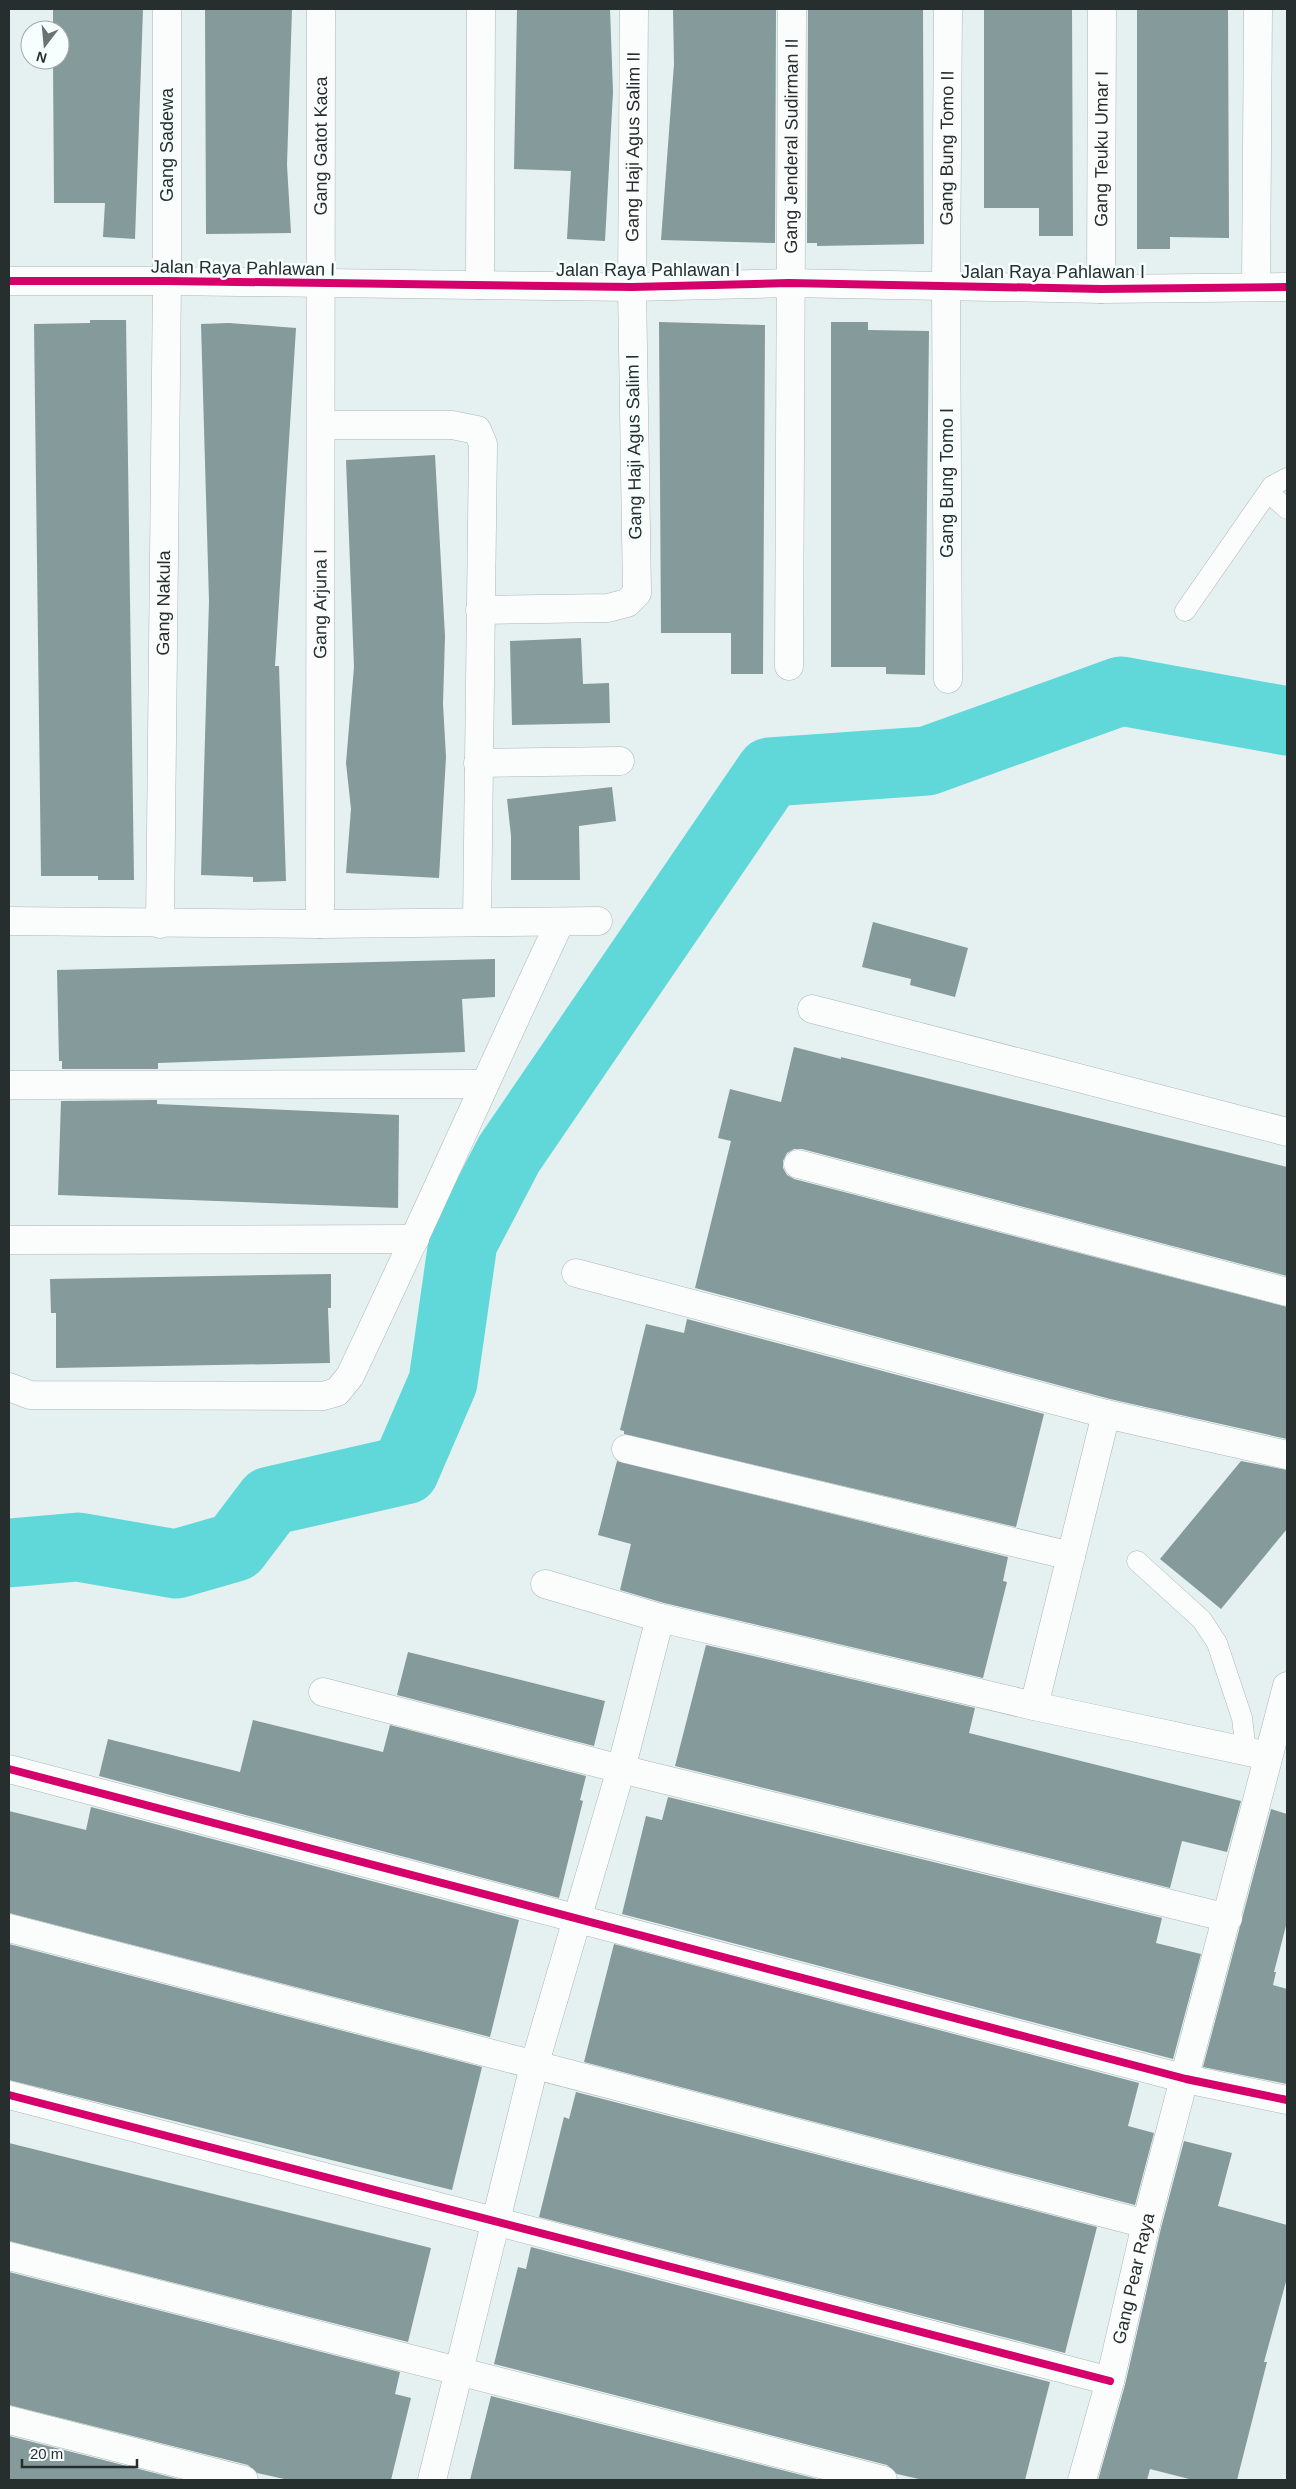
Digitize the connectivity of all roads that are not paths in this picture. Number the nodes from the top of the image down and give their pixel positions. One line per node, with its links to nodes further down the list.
1 (167, 9): 9 (street, Gang Sadewa)
2 (321, 9): 12 (street, Gang Gatot Kaca)
3 (481, 9): 13 (street)
4 (634, 9): 15 (street, Gang Haji Agus Salim II)
5 (792, 9): 11 (street, Gang Jenderal Sudirman II)
6 (948, 9): 16 (street, Gang Bung Tomo II)
7 (1102, 9): 18 (street, Gang Teuku Umar I)
8 (1258, 9): 14 (street)
9 (167, 281): 10 (street, Jalan Raya Pahlawan I); 12 (street, Jalan Raya Pahlawan I); 33 (street, Gang Nakula)
10 (9, 282)
11 (789, 283): 15 (street, Jalan Raya Pahlawan I); 16 (street, Jalan Raya Pahlawan I); 25 (street, Gang Jenderal Sudirman II)
12 (319, 284): 13 (street, Jalan Raya Pahlawan I); 19 (street, Gang Arjuna I)
13 (480, 285): 15 (street, Jalan Raya Pahlawan I)
14 (1256, 286): 17 (street, Jalan Raya Pahlawan I); 18 (street, Jalan Raya Pahlawan I)
15 (632, 287): 23 (street, Gang Haji Agus Salim I)
16 (946, 287): 18 (street, Jalan Raya Pahlawan I); 26 (street, Gang Bung Tomo I)
17 (1287, 287)
18 (1101, 289)
19 (321, 425): 23 (street); 34 (street, Gang Arjuna I)
20 (1287, 478): 21 (lane)
21 (1269, 493): 22 (lane); 24 (lane)
22 (1287, 508)
23 (480, 610): 28 (street)
24 (1185, 611)
25 (788, 666)
26 (948, 679)
27 (620, 761): 28 (street)
28 (478, 763): 31 (street)
29 (598, 920): 32 (street)
30 (9, 921): 33 (street)
31 (477, 922): 32 (street); 34 (street)
32 (560, 922): 36 (street)
33 (160, 924): 34 (street)
34 (320, 924)
35 (812, 1009): 38 (street)
36 (484, 1084): 37 (street); 41 (street)
37 (9, 1085)
38 (1287, 1132)
39 (798, 1164): 43 (street)
40 (9, 1240): 41 (street)
41 (415, 1240): 44 (street)
42 (576, 1273): 45 (street)
43 (1287, 1292)
44 (9, 1387)
45 (1106, 1414): 47 (street); 48 (street)
46 (626, 1449): 48 (street)
47 (1287, 1454)
48 (1071, 1556): 54 (street)
49 (1137, 1561): 55 (lane)
50 (545, 1584): 51 (street)
51 (660, 1618): 54 (street); 57 (street)
52 (1287, 1686): 55 (street, Gang Pear Raya)
53 (323, 1692): 57 (street)
54 (1034, 1706): 55 (street)
55 (1257, 1754): 59 (street, Gang Pear Raya)
56 (9, 1769): 58 (street)
57 (621, 1769): 58 (street); 59 (street)
58 (577, 1918): 61 (street); 62 (street)
59 (1228, 1918): 62 (street, Gang Pear Raya)
60 (9, 1928): 61 (street)
61 (534, 2066): 65 (street); 66 (street)
62 (1186, 2079): 64 (street); 66 (street, Gang Pear Raya)
63 (9, 2095): 65 (street)
64 (1287, 2100)
65 (495, 2221): 68 (street); 69 (street)
66 (1146, 2224): 69 (street, Gang Pear Raya)
67 (9, 2256): 68 (street)
68 (459, 2372): 72 (street); 73 (street)
69 (1110, 2381): 74 (street, Gang Pear Raya)
70 (9, 2420): 71 (street)
71 (244, 2480)
72 (432, 2480)
73 (883, 2480)
74 (1082, 2480)

